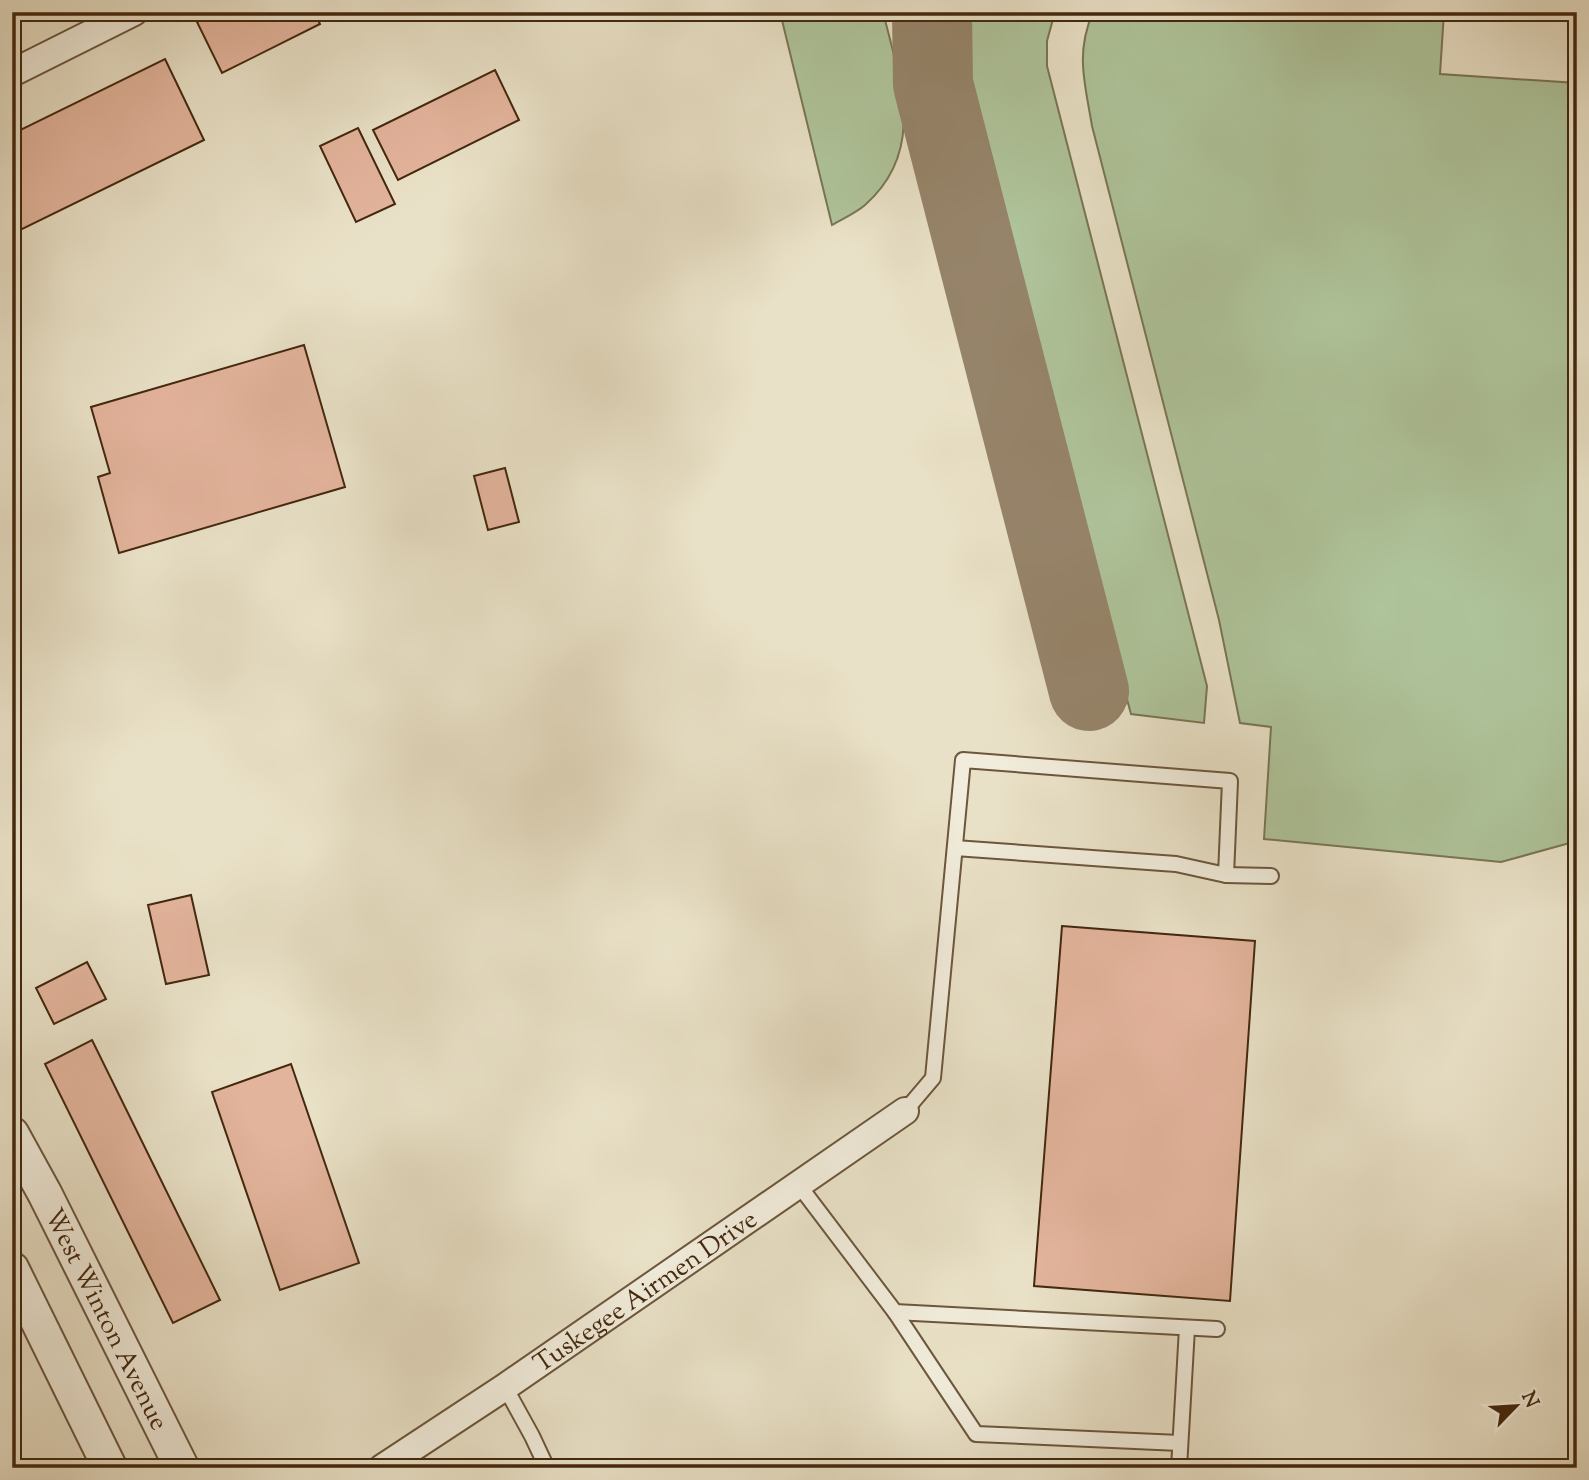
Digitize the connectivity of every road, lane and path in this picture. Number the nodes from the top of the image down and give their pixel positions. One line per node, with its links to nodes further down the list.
1 (134, 12): 2 (street)
2 (12, 73)
3 (955, 848): 4 (lane); 4 (lane); 6 (lane)
4 (1226, 875): 5 (lane)
5 (1271, 876)
6 (905, 1111): 8 (street, Tuskegee Airmen Drive)
7 (12, 1134): 18 (street, West Winton Avenue)
8 (798, 1184): 10 (lane); 13 (street, Tuskegee Airmen Drive)
9 (12, 1269): 14 (street)
10 (895, 1312): 11 (lane); 15 (lane)
11 (1187, 1328): 12 (lane); 15 (lane)
12 (1217, 1329)
13 (505, 1387): 19 (street, Tuskegee Airmen Drive); 20 (lane)
14 (79, 1406): 16 (street); 17 (street)
15 (1181, 1443): 21 (lane)
16 (96, 1468)
17 (110, 1468)
18 (182, 1468)
19 (382, 1468)
20 (547, 1468)
21 (1179, 1468)

